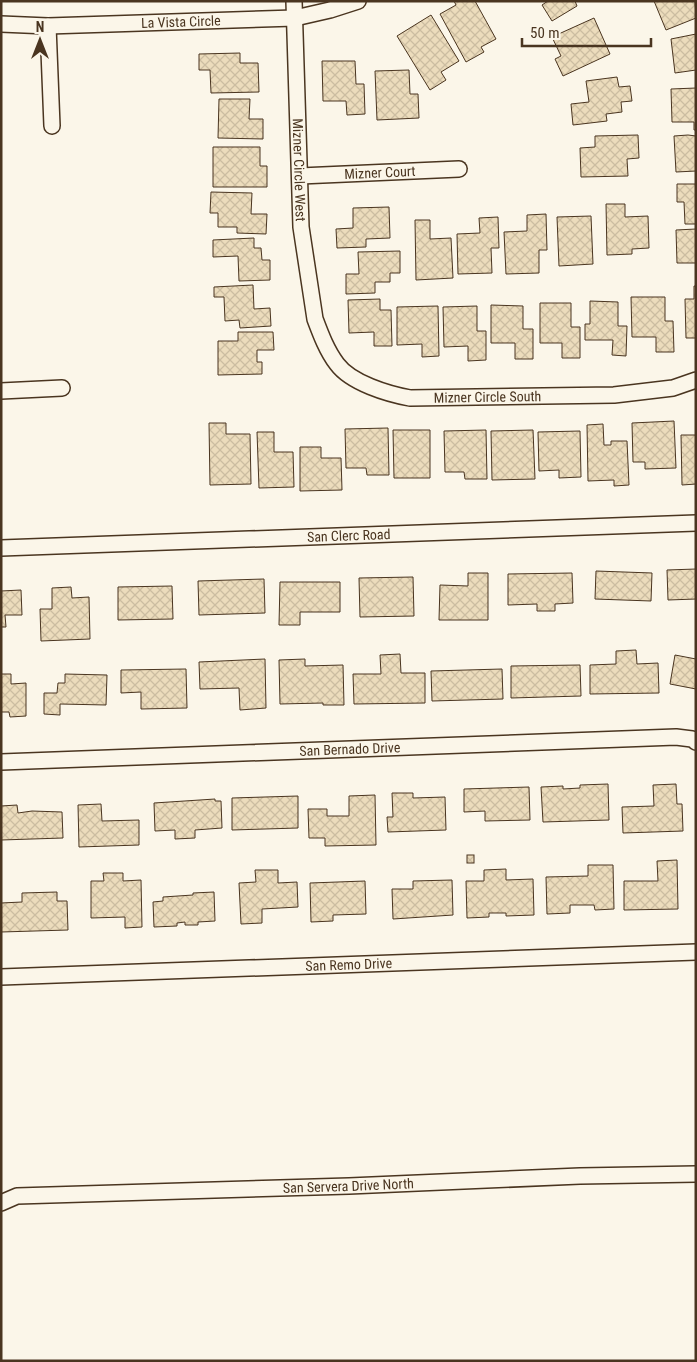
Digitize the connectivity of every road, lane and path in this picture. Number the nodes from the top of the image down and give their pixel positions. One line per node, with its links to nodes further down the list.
1 (294, 1): 3 (street, Mizner Circle West)
2 (358, 1): 3 (street, La Vista Circle)
3 (295, 18): 5 (street, La Vista Circle); 8 (street, Mizner Circle West)
4 (1, 24): 5 (street, La Vista Circle)
5 (48, 26): 6 (street)
6 (52, 126)
7 (459, 169): 8 (street, Mizner Court)
8 (300, 176): 9 (street, Mizner Circle West)
9 (315, 319): 10 (street, Mizner Circle South)
10 (696, 380)
11 (62, 388): 12 (street)
12 (1, 391)
13 (696, 523): 14 (street, San Clerc Road)
14 (1, 548)
15 (696, 742): 16 (street, San Bernado Drive)
16 (1, 762)
17 (696, 952): 18 (street, San Remo Drive)
18 (1, 977)
19 (696, 1174): 20 (street, San Servera Drive North)
20 (2, 1203)

